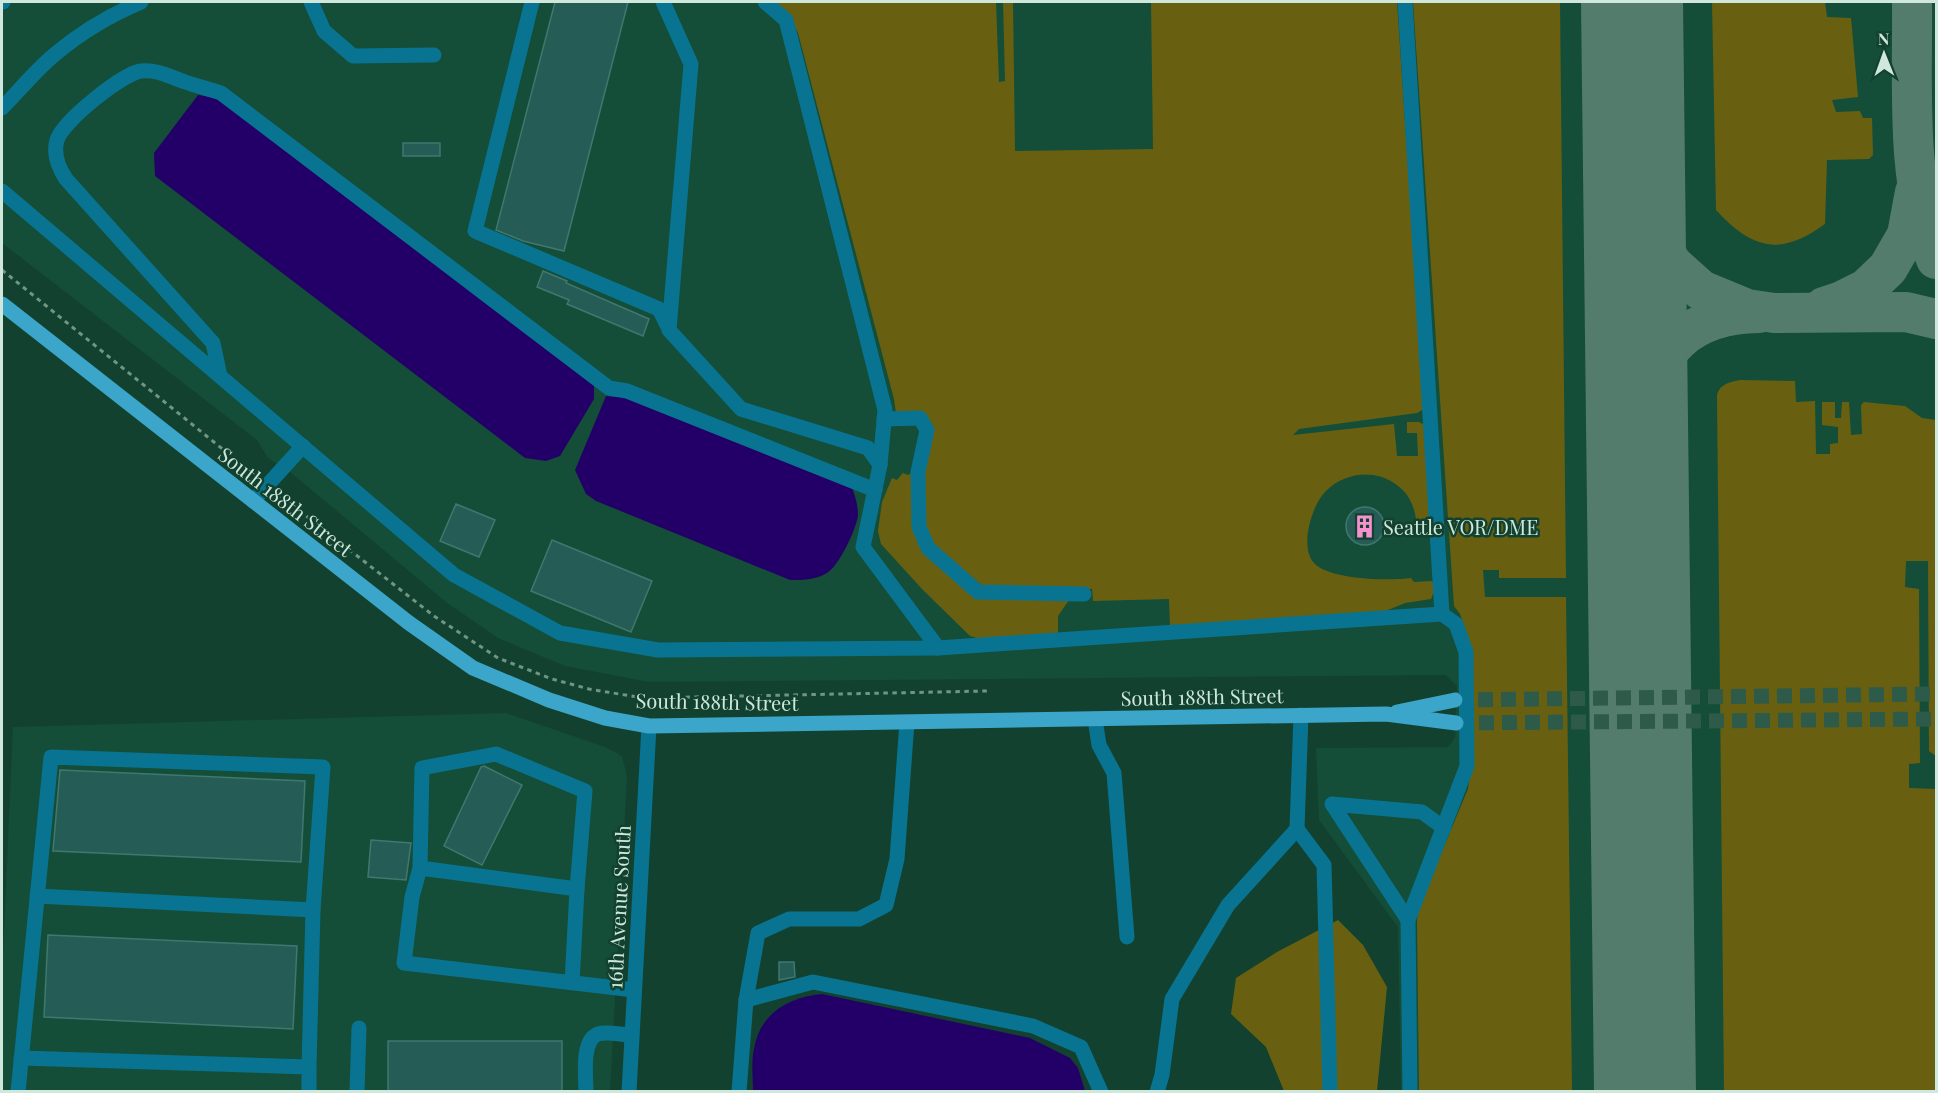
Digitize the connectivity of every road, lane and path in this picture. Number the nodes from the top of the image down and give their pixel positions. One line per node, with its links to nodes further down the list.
1 (141, 2): 7 (street)
2 (311, 2): 8 (street)
3 (532, 2): 12 (street)
4 (663, 2): 12 (street)
5 (765, 2): 14 (street)
6 (1405, 2): 20 (street)
7 (115, 7): 9 (street)
8 (435, 55)
9 (2, 108)
10 (2, 191): 13 (street)
11 (2, 304): 18 (main road, South 188th Street)
12 (669, 330): 16 (street)
13 (220, 376): 15 (street); 17 (street)
14 (884, 419): 16 (street); 19 (street)
15 (303, 446): 18 (street); 21 (street)
16 (880, 465): 17 (street)
17 (875, 490): 21 (street)
18 (253, 501): 28 (main road, South 188th Street)
19 (1084, 594)
20 (1442, 614): 21 (street); 29 (street)
21 (938, 648)
22 (1455, 700): 23 (main road, South 188th Street)
23 (1386, 714): 24 (main road, South 188th Street); 27 (main road, South 188th Street)
24 (1301, 715): 25 (main road, South 188th Street); 30 (street)
25 (1095, 719): 26 (main road, South 188th Street); 36 (street)
26 (907, 722): 28 (main road, South 188th Street); 39 (street)
27 (1456, 723)
28 (649, 726): 38 (street, 16th Avenue South)
29 (1444, 828): 35 (street); 35 (street)
30 (1297, 830): 51 (street); 52 (street)
31 (420, 868): 32 (street); 32 (street); 37 (street)
32 (577, 889): 37 (street)
33 (37, 896): 34 (street); 34 (street); 42 (street)
34 (313, 910): 43 (street)
35 (1408, 920): 53 (street)
36 (1127, 937)
37 (572, 983): 38 (street)
38 (634, 990): 41 (street, 16th Avenue South)
39 (746, 1000): 49 (street); 50 (street)
40 (359, 1028): 46 (street)
41 (632, 1035): 47 (street); 48 (street, 16th Avenue South)
42 (21, 1058): 43 (street); 44 (street)
43 (309, 1067): 45 (street)
44 (18, 1092)
45 (309, 1092)
46 (357, 1092)
47 (586, 1092)
48 (628, 1092)
49 (739, 1092)
50 (1101, 1092)
51 (1157, 1092)
52 (1330, 1092)
53 (1410, 1092)

